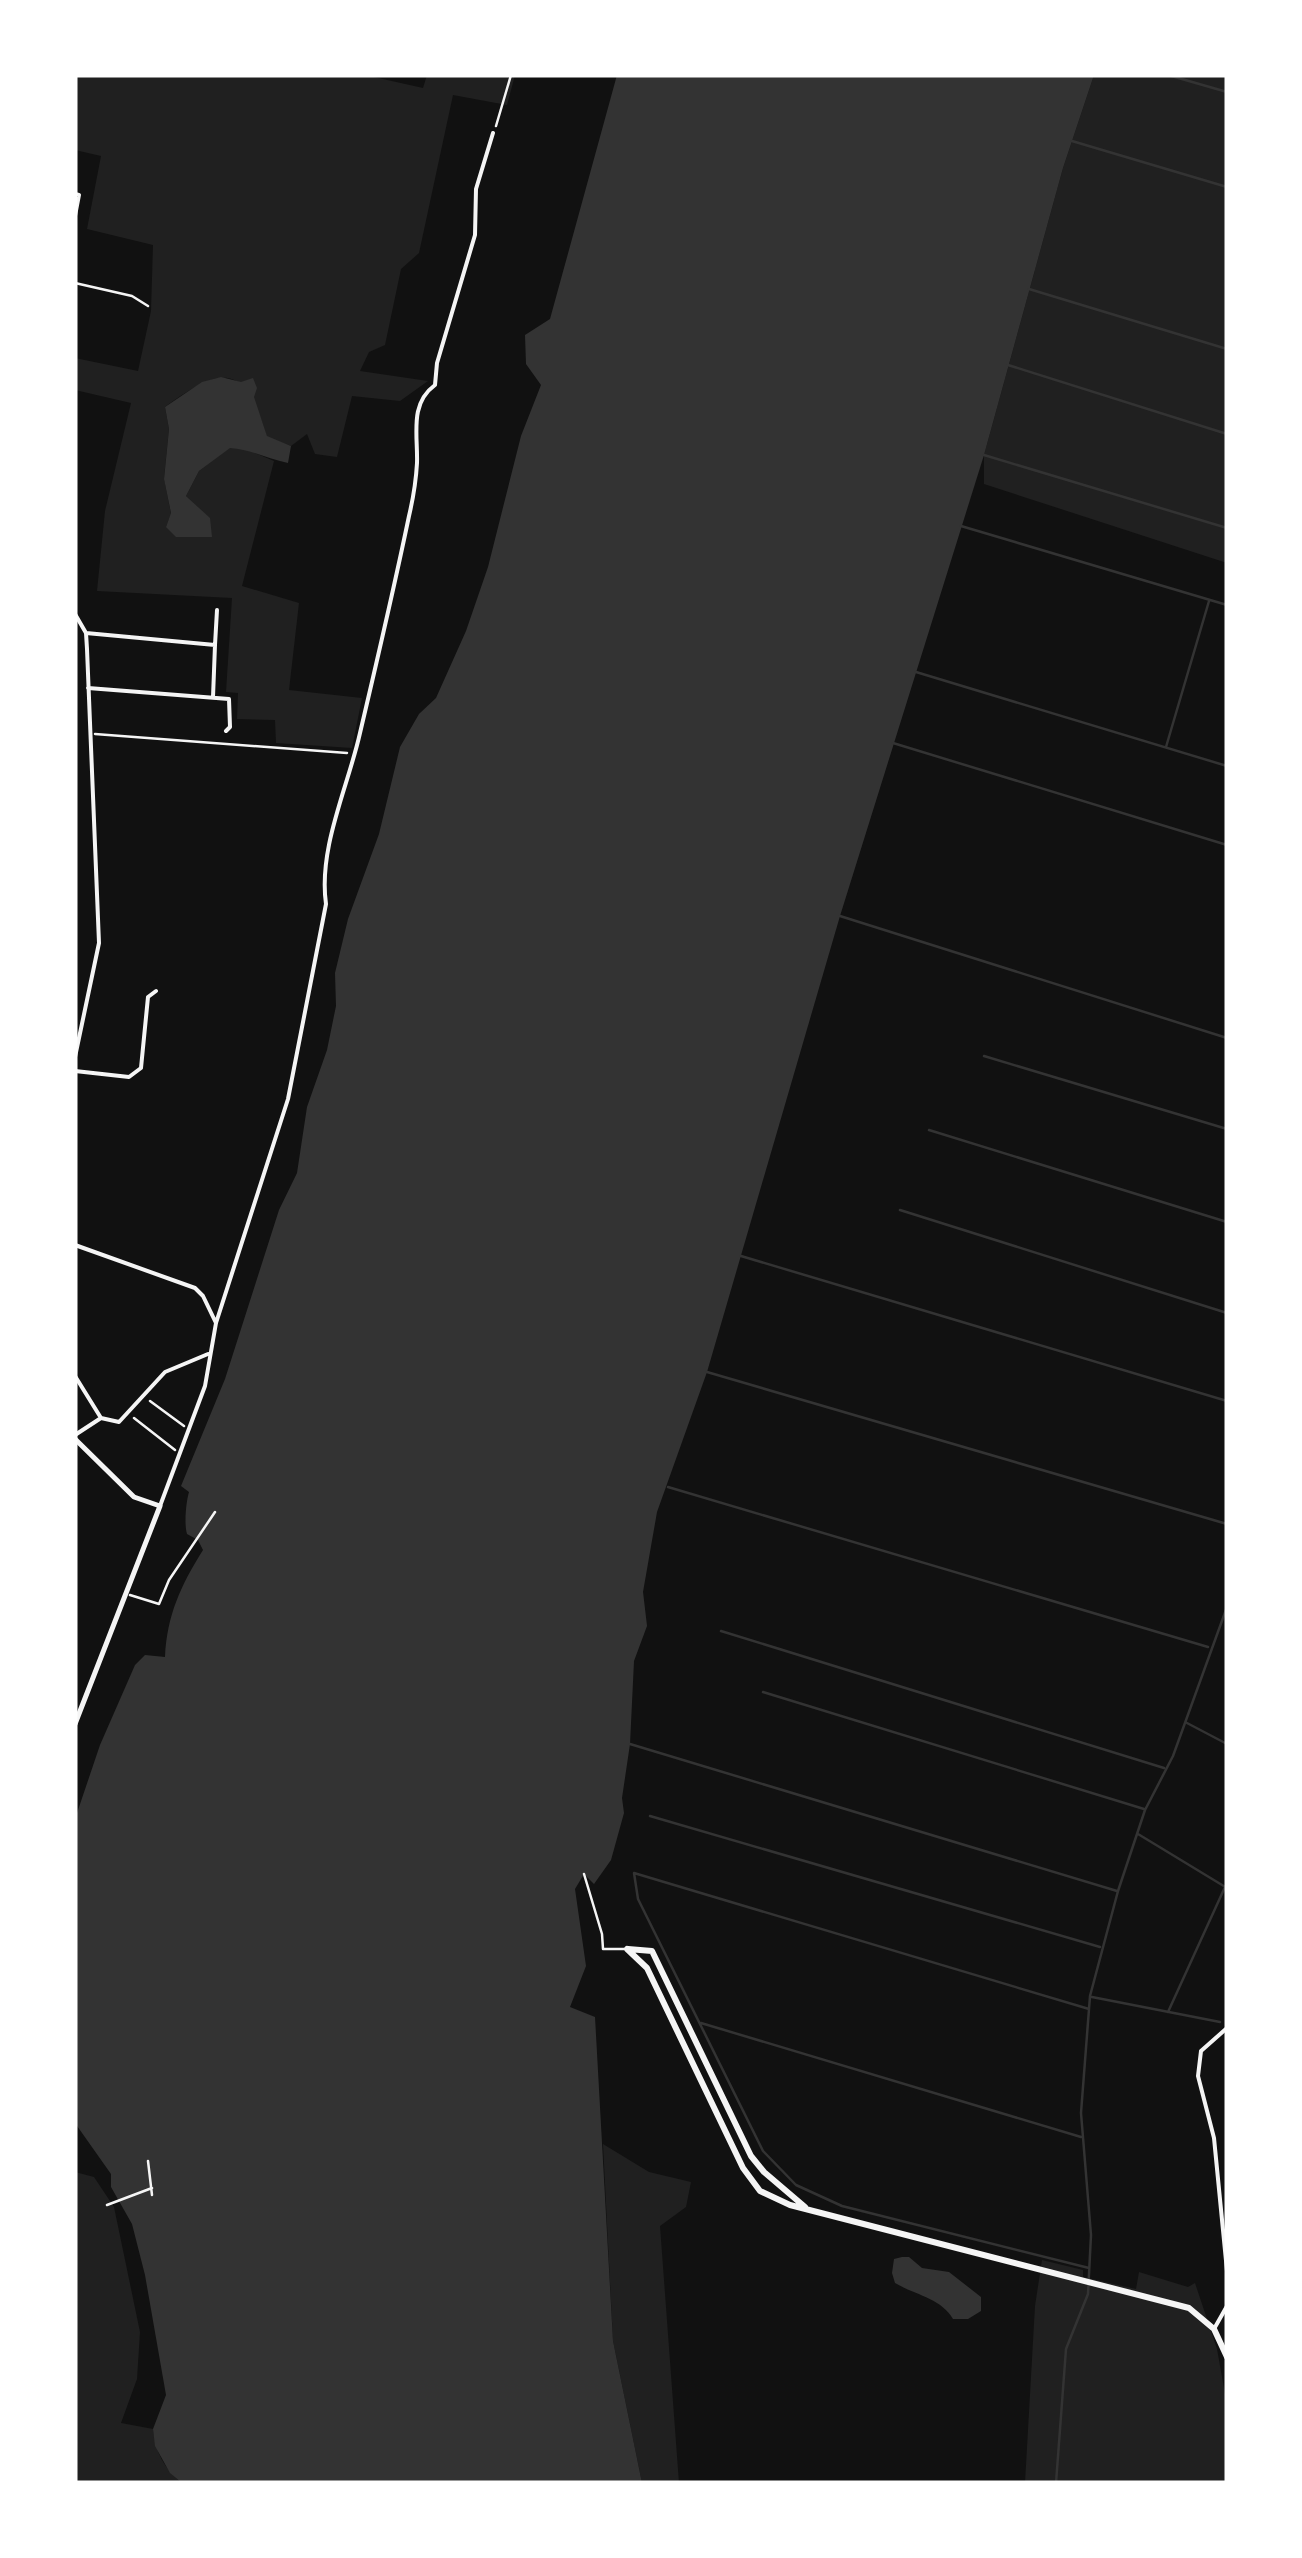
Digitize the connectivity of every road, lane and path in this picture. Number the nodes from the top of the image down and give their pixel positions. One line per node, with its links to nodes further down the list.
1 (511, 75): 2 (path)
2 (493, 133): 15 (street)
3 (77, 194): 4 (street)
4 (75, 216)
5 (75, 283): 6 (path)
6 (148, 306)
7 (218, 610): 10 (street)
8 (75, 614): 9 (street)
9 (86, 633): 10 (street); 11 (street)
10 (214, 645): 12 (street)
11 (88, 688): 12 (street); 14 (street)
12 (212, 697): 13 (street)
13 (226, 731)
14 (89, 736): 15 (path); 17 (street)
15 (355, 753): 20 (street)
16 (156, 991): 18 (street)
17 (75, 1057)
18 (75, 1071)
19 (75, 1245): 20 (street)
20 (216, 1323): 21 (street)
21 (210, 1354): 23 (street); 26 (street)
22 (75, 1376): 25 (street)
23 (144, 1398): 24 (street); 26 (path)
24 (130, 1413): 25 (street); 28 (path)
25 (101, 1418): 27 (street)
26 (190, 1428): 28 (street)
27 (75, 1437): 29 (street)
28 (180, 1453): 29 (street)
29 (160, 1506): 31 (street)
30 (215, 1512): 31 (lane)
31 (126, 1594): 32 (street)
32 (75, 1724)
33 (584, 1874): 34 (lane)
34 (627, 1949): 40 (main road); 40 (main road)
35 (1227, 2028): 41 (street)
36 (148, 2162): 37 (path)
37 (152, 2188): 38 (path); 39 (path)
38 (152, 2195)
39 (107, 2205)
40 (805, 2206): 43 (main road)
41 (1227, 2271)
42 (1227, 2306): 43 (street)
43 (1214, 2328): 44 (main road)
44 (1227, 2356)

